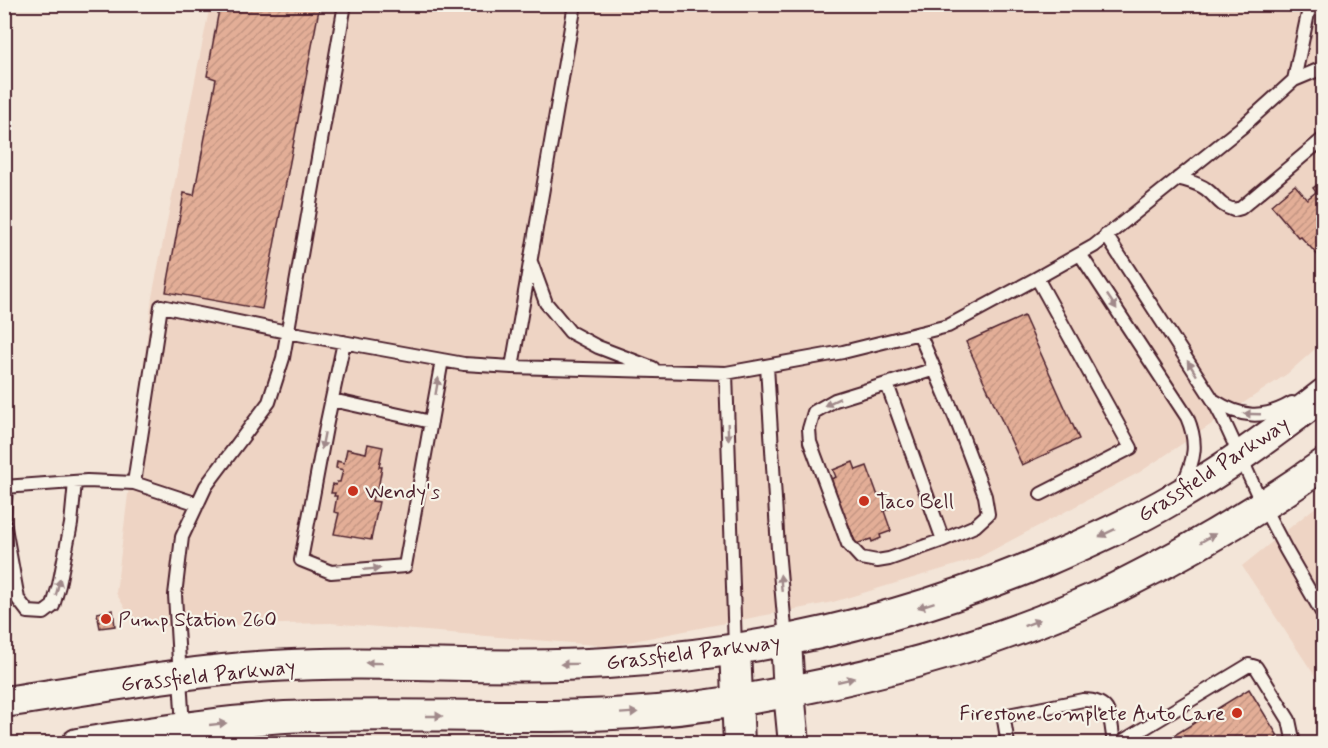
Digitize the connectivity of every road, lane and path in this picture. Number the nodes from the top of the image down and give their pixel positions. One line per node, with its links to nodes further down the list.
1 (345, 4): 12 (lane)
2 (575, 4): 10 (lane)
3 (1310, 4): 5 (lane)
4 (1323, 71): 5 (lane)
5 (1294, 80): 7 (lane)
6 (1323, 138): 7 (lane)
7 (1178, 178): 8 (lane)
8 (1106, 235): 9 (lane); 25 (lane, one-way to 8)
9 (1080, 254): 11 (lane); 33 (lane, one-way to 33)
10 (531, 261): 17 (lane); 19 (lane)
11 (1037, 278): 13 (lane); 32 (lane)
12 (287, 332): 14 (lane); 30 (lane); 34 (lane)
13 (920, 333): 16 (lane); 18 (lane)
14 (344, 342): 15 (lane); 24 (lane)
15 (442, 360): 17 (lane); 26 (lane, one-way to 15)
16 (767, 366): 20 (lane); 39 (lane, one-way to 16)
17 (512, 367): 19 (lane)
18 (934, 369): 22 (lane); 37 (lane)
19 (662, 372): 20 (lane)
20 (726, 373): 40 (lane, one-way to 40)
21 (1323, 383): 25 (lane, one-way to 25)
22 (887, 384): 37 (lane); 37 (lane, one-way to 37)
23 (1323, 394): 27 (street, Grassfield Parkway)
24 (332, 400): 26 (lane); 26 (lane, one-way to 26)
25 (1213, 400): 27 (lane)
26 (431, 422)
27 (1239, 457): 33 (street, Grassfield Parkway); 35 (lane)
28 (1323, 464): 35 (street)
29 (75, 482): 30 (lane); 31 (lane); 36 (lane, one-way to 29)
30 (134, 483): 34 (lane)
31 (5, 487): 36 (lane)
32 (1041, 494)
33 (1178, 496): 39 (street, Grassfield Parkway, one-way to 39)
34 (198, 504): 41 (lane)
35 (1263, 506): 38 (lane); 42 (street, one-way to 35)
36 (4, 520)
37 (942, 540)
38 (1323, 616)
39 (786, 641): 40 (street, Grassfield Parkway); 42 (street)
40 (735, 649): 41 (street, Grassfield Parkway, one-way to 41); 43 (street)
41 (180, 675): 44 (street, Grassfield Parkway); 45 (lane)
42 (789, 692): 43 (street); 49 (street)
43 (738, 701): 45 (street, one-way to 43); 48 (street)
44 (4, 702)
45 (183, 727): 47 (street)
46 (1293, 742): 51 (lane)
47 (77, 744)
48 (739, 744)
49 (794, 744)
50 (1008, 744): 51 (lane)
51 (1116, 744)

